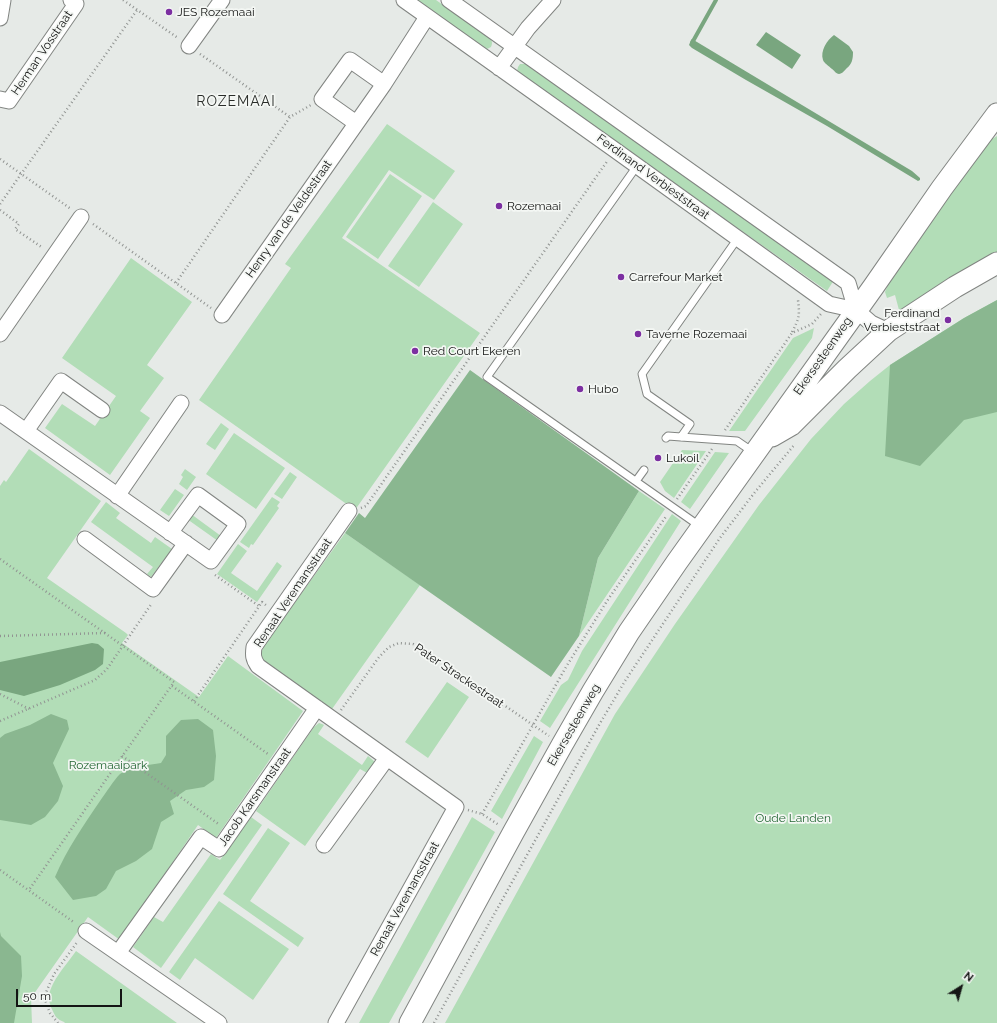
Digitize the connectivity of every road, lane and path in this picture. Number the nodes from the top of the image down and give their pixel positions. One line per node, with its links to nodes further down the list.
1 (71, 0): 13 (street, Herman Vosstraat)
2 (123, 0): 7 (path)
3 (222, 0): 9 (street)
4 (404, 0): 8 (street, Ferdinand Verbieststraat)
5 (449, 0): 10 (street)
6 (553, 0): 10 (street)
7 (137, 10): 9 (path); 21 (path)
8 (428, 17): 11 (street, Ferdinand Verbieststraat); 12 (street, Henry van de Veldestraat)
9 (189, 46): 16 (path)
10 (514, 46): 11 (street); 31 (street)
11 (499, 68): 18 (street, Ferdinand Verbieststraat)
12 (384, 84): 14 (street); 17 (street, Henry van de Veldestraat)
13 (0, 98)
14 (322, 99): 16 (path); 17 (street)
15 (997, 114): 31 (main road, Ekersesteenweg)
16 (290, 117): 28 (path)
17 (356, 123): 32 (street, Henry van de Veldestraat)
18 (615, 150): 20 (street, Ferdinand Verbieststraat); 49 (path)
19 (0, 159): 21 (path)
20 (637, 166): 25 (street, Ferdinand Verbieststraat); 46 (lane)
21 (21, 174): 22 (path); 24 (path)
22 (0, 204)
23 (0, 210): 26 (path)
24 (81, 217): 26 (street); 28 (path)
25 (738, 238): 30 (street, Ferdinand Verbieststraat); 40 (lane)
26 (54, 256): 35 (street)
27 (997, 263): 33 (main road, Ekersesteenweg)
28 (176, 283): 32 (path)
29 (798, 297): 34 (path)
30 (830, 304): 31 (street, Ferdinand Verbieststraat); 34 (path)
31 (856, 310): 33 (street); 44 (main road, Ekersesteenweg)
32 (222, 315)
33 (888, 331): 44 (main road, Ekersesteenweg)
34 (792, 332): 42 (path)
35 (0, 334)
36 (181, 403): 47 (street)
37 (102, 410): 39 (street)
38 (0, 414): 39 (street)
39 (26, 431): 47 (street)
40 (681, 437): 41 (lane); 42 (lane)
41 (666, 438)
42 (719, 440): 44 (lane); 48 (path)
43 (797, 441): 85 (path)
44 (759, 447): 50 (main road, Ekersesteenweg)
45 (644, 470): 46 (lane)
46 (636, 481): 48 (lane)
47 (117, 496): 51 (street)
48 (672, 507): 50 (lane); 69 (path)
49 (349, 511): 65 (street, Renaat Veremansstraat)
50 (702, 528): 70 (main road, Ekersesteenweg)
51 (170, 533): 53 (street); 55 (street)
52 (85, 539): 56 (street)
53 (186, 543): 55 (street); 56 (street)
54 (0, 559): 59 (path)
55 (211, 561): 58 (path)
56 (153, 589): 61 (path)
57 (262, 602): 58 (path)
58 (258, 606): 64 (path)
59 (105, 633): 60 (path); 61 (path)
60 (0, 636)
61 (123, 646): 62 (path); 66 (path)
62 (172, 686): 64 (path); 71 (path)
63 (0, 694): 66 (path)
64 (194, 701): 73 (path)
65 (317, 708): 67 (street, Renaat Veremansstraat); 73 (street, Jacob Karsmanstraat)
66 (29, 709): 68 (path)
67 (334, 720): 69 (path, Pater Strackestraat); 72 (street, Renaat Veremansstraat)
68 (0, 721)
69 (533, 725): 70 (path, Pater Strackestraat); 74 (path)
70 (562, 745): 84 (main road, Ekersesteenweg)
71 (122, 756): 75 (path); 78 (path)
72 (386, 758): 76 (street); 83 (street, Renaat Veremansstraat)
73 (279, 762): 75 (street, Jacob Karsmanstraat)
74 (482, 814)
75 (230, 832): 80 (street, Jacob Karsmanstraat)
76 (324, 845)
77 (0, 870): 78 (path)
78 (29, 890): 79 (path)
79 (86, 930): 80 (street); 81 (path)
80 (118, 953): 82 (street)
81 (58, 1023)
82 (219, 1023)
83 (336, 1023)
84 (410, 1023)
85 (434, 1023)

